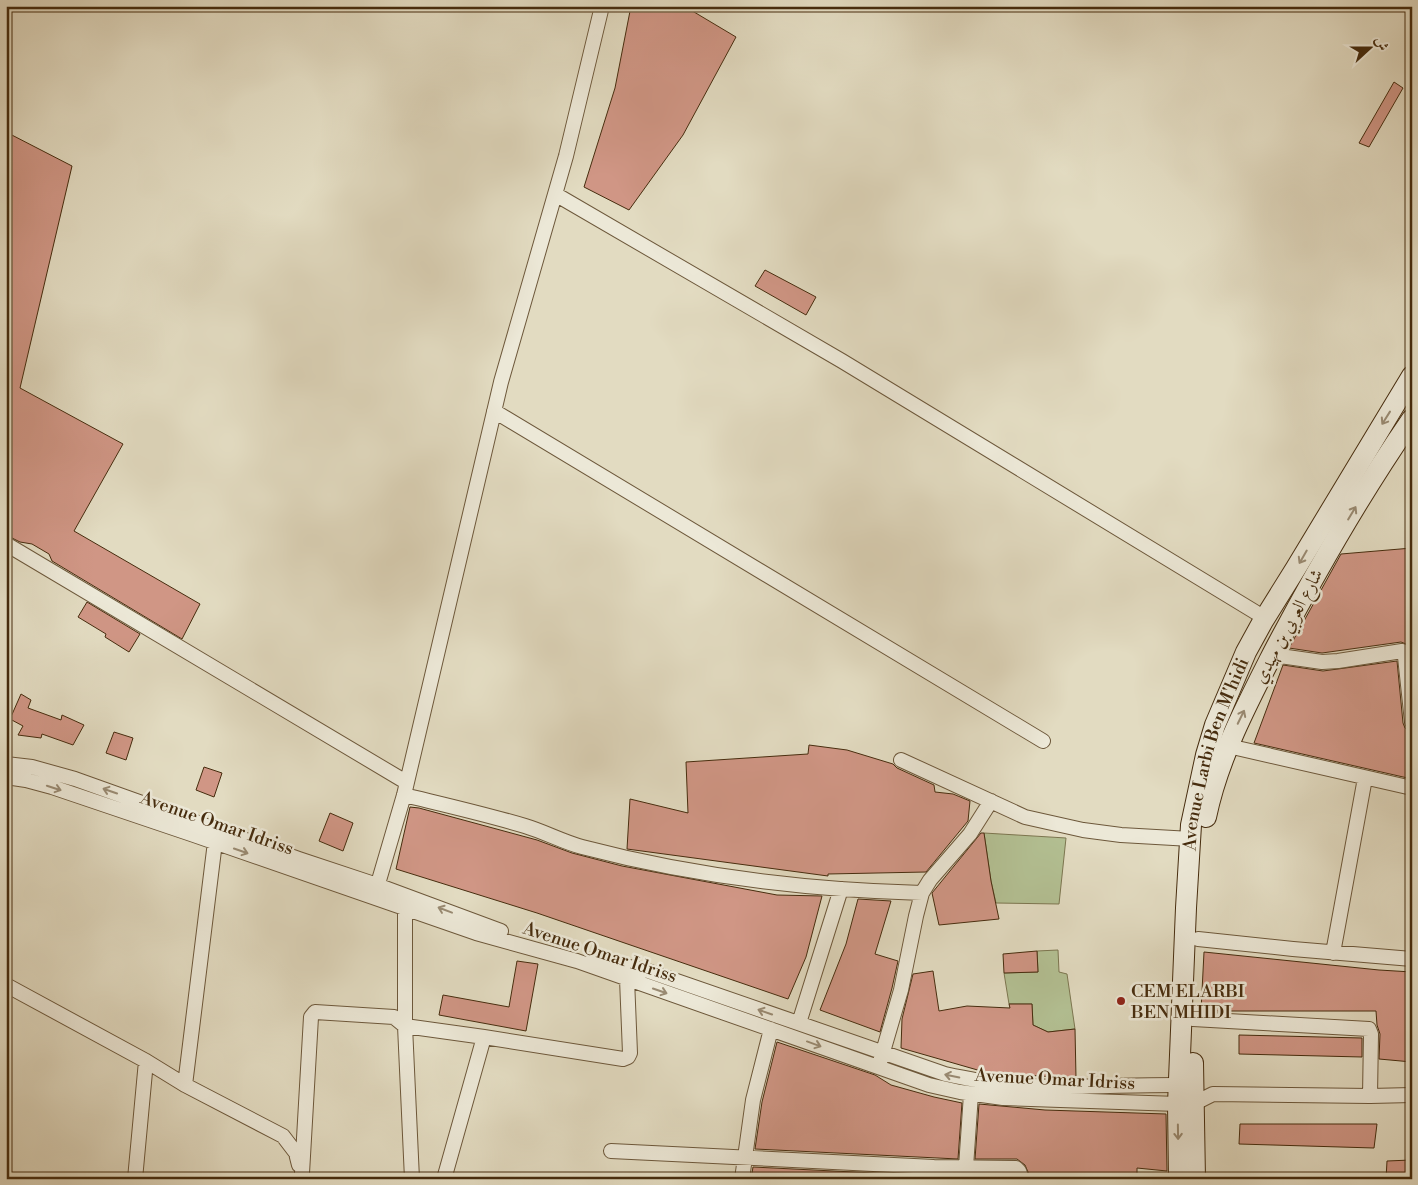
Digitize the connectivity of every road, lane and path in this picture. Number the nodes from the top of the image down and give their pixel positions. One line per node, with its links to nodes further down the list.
1 (602, 6): 2 (street)
2 (555, 194): 4 (street); 7 (street)
3 (1412, 376): 7 (main road, Avenue Larbi Ben M'hidi, one-way to 7)
4 (494, 411): 10 (street); 17 (street)
5 (1412, 419): 8 (main road, شارع العربي بن مهيدي, one-way to 5)
6 (6, 544): 17 (street)
7 (1265, 618): 19 (main road, Avenue Larbi Ben M'hidi)
8 (1272, 654): 9 (street); 11 (main road, شارع العربي بن مهيدي, one-way to 8)
9 (1412, 722)
10 (1043, 742)
11 (1228, 746): 15 (street); 25 (main road, شارع العربي بن مهيدي)
12 (900, 760): 18 (street)
13 (6, 764): 22 (street, one-way to 13)
14 (6, 777): 20 (street, Avenue Omar Idriss, one-way to 20)
15 (1365, 778): 16 (street); 26 (street)
16 (1412, 788)
17 (405, 789): 21 (street); 22 (street)
18 (991, 801): 19 (street); 23 (street)
19 (1191, 839): 39 (main road, Avenue Larbi Ben M'hidi)
20 (215, 842): 22 (street, Avenue Omar Idriss, one-way to 22); 37 (street)
21 (841, 889): 23 (street); 31 (street)
22 (375, 891): 24 (street, Avenue Omar Idriss); 31 (street, one-way to 22)
23 (922, 893): 35 (street)
24 (405, 908): 28 (street, Avenue Omar Idriss); 32 (street)
25 (1198, 939): 26 (street); 30 (main road, شارع العربي بن مهيدي)
26 (1333, 953): 27 (street)
27 (1412, 959)
28 (627, 979): 33 (street, Avenue Omar Idriss, one-way to 33); 34 (street)
29 (6, 985): 36 (street)
30 (1193, 1019): 39 (main road, شارع العربي بن مهيدي); 41 (street)
31 (799, 1023): 35 (street)
32 (405, 1026): 34 (street); 45 (street); 47 (street)
33 (771, 1029): 35 (street, Avenue Omar Idriss, one-way to 35); 43 (street)
34 (484, 1037): 48 (street)
35 (881, 1060): 38 (street, Avenue Omar Idriss); 39 (street, one-way to 35)
36 (146, 1061): 37 (street); 46 (street)
37 (185, 1085): 45 (street)
38 (971, 1094): 39 (street, Avenue Omar Idriss); 44 (street)
39 (1186, 1094): 41 (street); 51 (main road, Avenue Larbi Ben M'hidi, one-way to 51); 52 (main road, شارع العربي بن مهيدي)
40 (1412, 1095): 41 (street)
41 (1370, 1096)
42 (611, 1151): 43 (street)
43 (745, 1156): 44 (street); 49 (street)
44 (966, 1168): 50 (street)
45 (301, 1176)
46 (135, 1179)
47 (412, 1179)
48 (444, 1179)
49 (742, 1179)
50 (1022, 1179)
51 (1179, 1179)
52 (1195, 1179)

